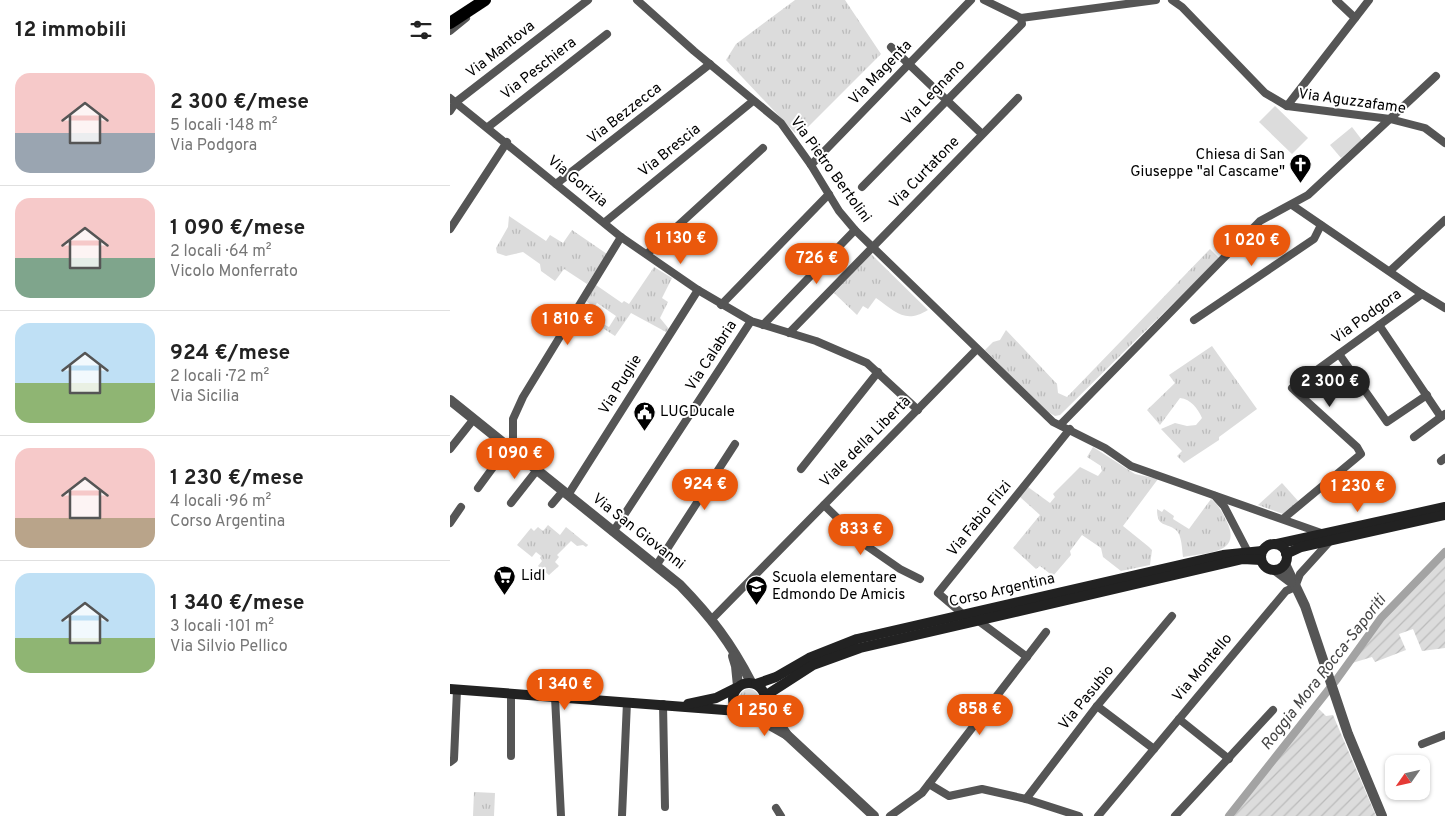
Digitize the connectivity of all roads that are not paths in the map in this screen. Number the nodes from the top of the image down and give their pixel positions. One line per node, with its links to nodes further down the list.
1 (485, 0): 11 (main road)
2 (588, 0): 24 (street, Via Mantova)
3 (637, 0): 20 (street, Via Pietro Bertolini)
4 (971, 0): 21 (street, Via Magenta)
5 (984, 0): 14 (street)
6 (1156, 0): 14 (street)
7 (1172, 0): 12 (street, Via Aguzzafame)
8 (1189, 0): 12 (street)
9 (1336, 0): 15 (street)
10 (1369, 0): 15 (street)
11 (472, 5): 13 (street); 16 (main road); 17 (street)
12 (1182, 7): 27 (street, Via Aguzzafame)
13 (450, 17)
14 (1021, 18): 25 (street, Via Legnano)
15 (1355, 18): 27 (street)
16 (450, 23)
17 (450, 30)
18 (607, 34): 30 (street, Via Peschiera)
19 (891, 47): 21 (street)
20 (710, 64): 26 (street, Via Pietro Bertolini); 36 (street, Via Bezzecca)
21 (908, 64): 25 (street); 35 (street, Via Magenta)
22 (1436, 76): 29 (street)
23 (1018, 98): 31 (street, Via Curtatone)
24 (453, 100): 28 (street, Via Mantova); 30 (street, Via Gorizia)
25 (947, 100): 31 (street); 37 (street, Via Legnano)
26 (753, 101): 35 (street, Via Pietro Bertolini); 41 (street, Via Brescia)
27 (1288, 106): 29 (street, Via Aguzzafame)
28 (450, 111)
29 (1390, 119): 33 (street, Via Aguzzafame); 39 (street)
30 (488, 127): 32 (street, Via Gorizia)
31 (982, 134): 46 (street, Via Curtatone)
32 (507, 142): 36 (street, Via Gorizia); 43 (street)
33 (1445, 143)
34 (763, 148): 47 (street)
35 (811, 165): 38 (street, Via Pietro Bertolini)
36 (556, 184): 41 (street, Via Gorizia)
37 (862, 187)
38 (829, 194): 44 (street, Via Pietro Bertolini); 51 (street)
39 (1292, 205): 42 (street); 66 (street)
40 (1445, 220): 48 (street)
41 (605, 222): 45 (street, Via Gorizia)
42 (1321, 225): 48 (street); 53 (street)
43 (450, 229)
44 (855, 230): 46 (street, Via Pietro Bertolini); 55 (street)
45 (622, 237): 47 (street, Via Gorizia); 70 (street)
46 (872, 247): 57 (street, Via Curtatone); 58 (street, Via Pietro Bertolini)
47 (647, 254): 49 (street, Via Gorizia)
48 (1390, 271): 50 (street)
49 (698, 290): 51 (street, Via Gorizia); 76 (street, Via Puglie)
50 (1422, 294): 52 (street); 56 (street, Via Podgora)
51 (721, 305): 54 (street, Via Gorizia)
52 (1445, 307)
53 (1194, 320)
54 (751, 321): 55 (street, Via Gorizia); 85 (street, Via Calabria)
55 (763, 325): 57 (street, Via Gorizia)
56 (1379, 325): 59 (street, Via Podgora); 61 (street)
57 (789, 333): 60 (street, Via Gorizia)
58 (977, 349): 63 (street, Viale della Libertà); 66 (street, Via Pietro Bertolini)
59 (1339, 354): 61 (street); 83 (street, Via Podgora)
60 (878, 372): 63 (street, Via Gorizia); 72 (street)
61 (1427, 395): 64 (street)
62 (450, 400): 65 (street, Via San Giovanni)
63 (918, 410): 79 (street, Viale della Libertà)
64 (1443, 415): 68 (street)
65 (473, 420): 70 (street, Via San Giovanni); 71 (street)
66 (1060, 425): 67 (street)
67 (1070, 429): 75 (street); 96 (street, Via Fabio Filzi)
68 (1414, 437)
69 (735, 444): 91 (street)
70 (507, 446): 73 (street, Via San Giovanni); 74 (street)
71 (450, 449)
72 (801, 469)
73 (537, 470): 76 (street, Via San Giovanni); 77 (street)
74 (478, 488)
75 (1209, 492): 83 (street); 88 (street)
76 (566, 493): 78 (street, Via Puglie); 85 (street, Via San Giovanni)
77 (511, 504)
78 (552, 504)
79 (824, 505): 93 (street); 97 (street, Viale della Libertà)
80 (461, 507): 84 (street)
81 (1445, 507): 86 (main road)
82 (1445, 515): 86 (main road)
83 (1284, 518): 86 (street)
84 (450, 523)
85 (614, 532): 91 (street, Via San Giovanni)
86 (1327, 537): 87 (main road); 90 (main road); 94 (street, Via Montello)
87 (1278, 544): 89 (main road); 90 (main road)
88 (1248, 552): 89 (main road, Corso Argentina); 96 (main road, Corso Argentina)
89 (1261, 556): 92 (main road); 96 (main road, Corso Argentina)
90 (1286, 559): 92 (main road); 94 (street)
91 (656, 566): 97 (street, Via San Giovanni)
92 (1275, 570): 94 (street)
93 (920, 579)
94 (1293, 585): 114 (street, Via Montello); 134 (street)
95 (1172, 616): 110 (street, Via Pasubio)
96 (971, 618): 100 (street, Via Fabio Filzi); 101 (main road, Corso Argentina); 106 (main road, Corso Argentina)
97 (712, 619): 99 (street, Via San Giovanni)
98 (1046, 632): 100 (street)
99 (728, 641): 101 (street, Via San Giovanni); 102 (street, Via San Giovanni)
100 (1027, 657): 122 (street)
101 (754, 683): 102 (main road, Corso Argentina); 106 (main road)
102 (737, 687): 109 (main road, Corso Argentina); 112 (main road)
103 (454, 689): 104 (main road); 121 (street)
104 (512, 694): 105 (main road); 119 (street)
105 (555, 697): 107 (main road); 126 (street)
106 (765, 699): 113 (main road, Corso Argentina); 116 (street)
107 (627, 702): 108 (main road); 127 (street)
108 (663, 704): 109 (main road); 124 (street)
109 (682, 705): 112 (main road)
110 (1098, 706): 118 (street); 123 (street, Via Pasubio)
111 (1273, 710): 120 (street)
112 (738, 711): 113 (main road)
113 (752, 714): 116 (street)
114 (1179, 719): 118 (street, Via Montello); 120 (street)
115 (1445, 735): 117 (street)
116 (787, 736): 129 (street)
117 (1422, 744)
118 (1154, 749): 132 (street, Via Montello)
119 (511, 756)
120 (1229, 759): 133 (street)
121 (450, 762)
122 (930, 784): 123 (street); 130 (street)
123 (1026, 799): 131 (street)
124 (665, 807)
125 (776, 808): 128 (street)
126 (561, 816)
127 (622, 816)
128 (781, 816)
129 (874, 816)
130 (890, 816)
131 (1079, 816)
132 (1098, 816)
133 (1175, 816)
134 (1382, 816)

